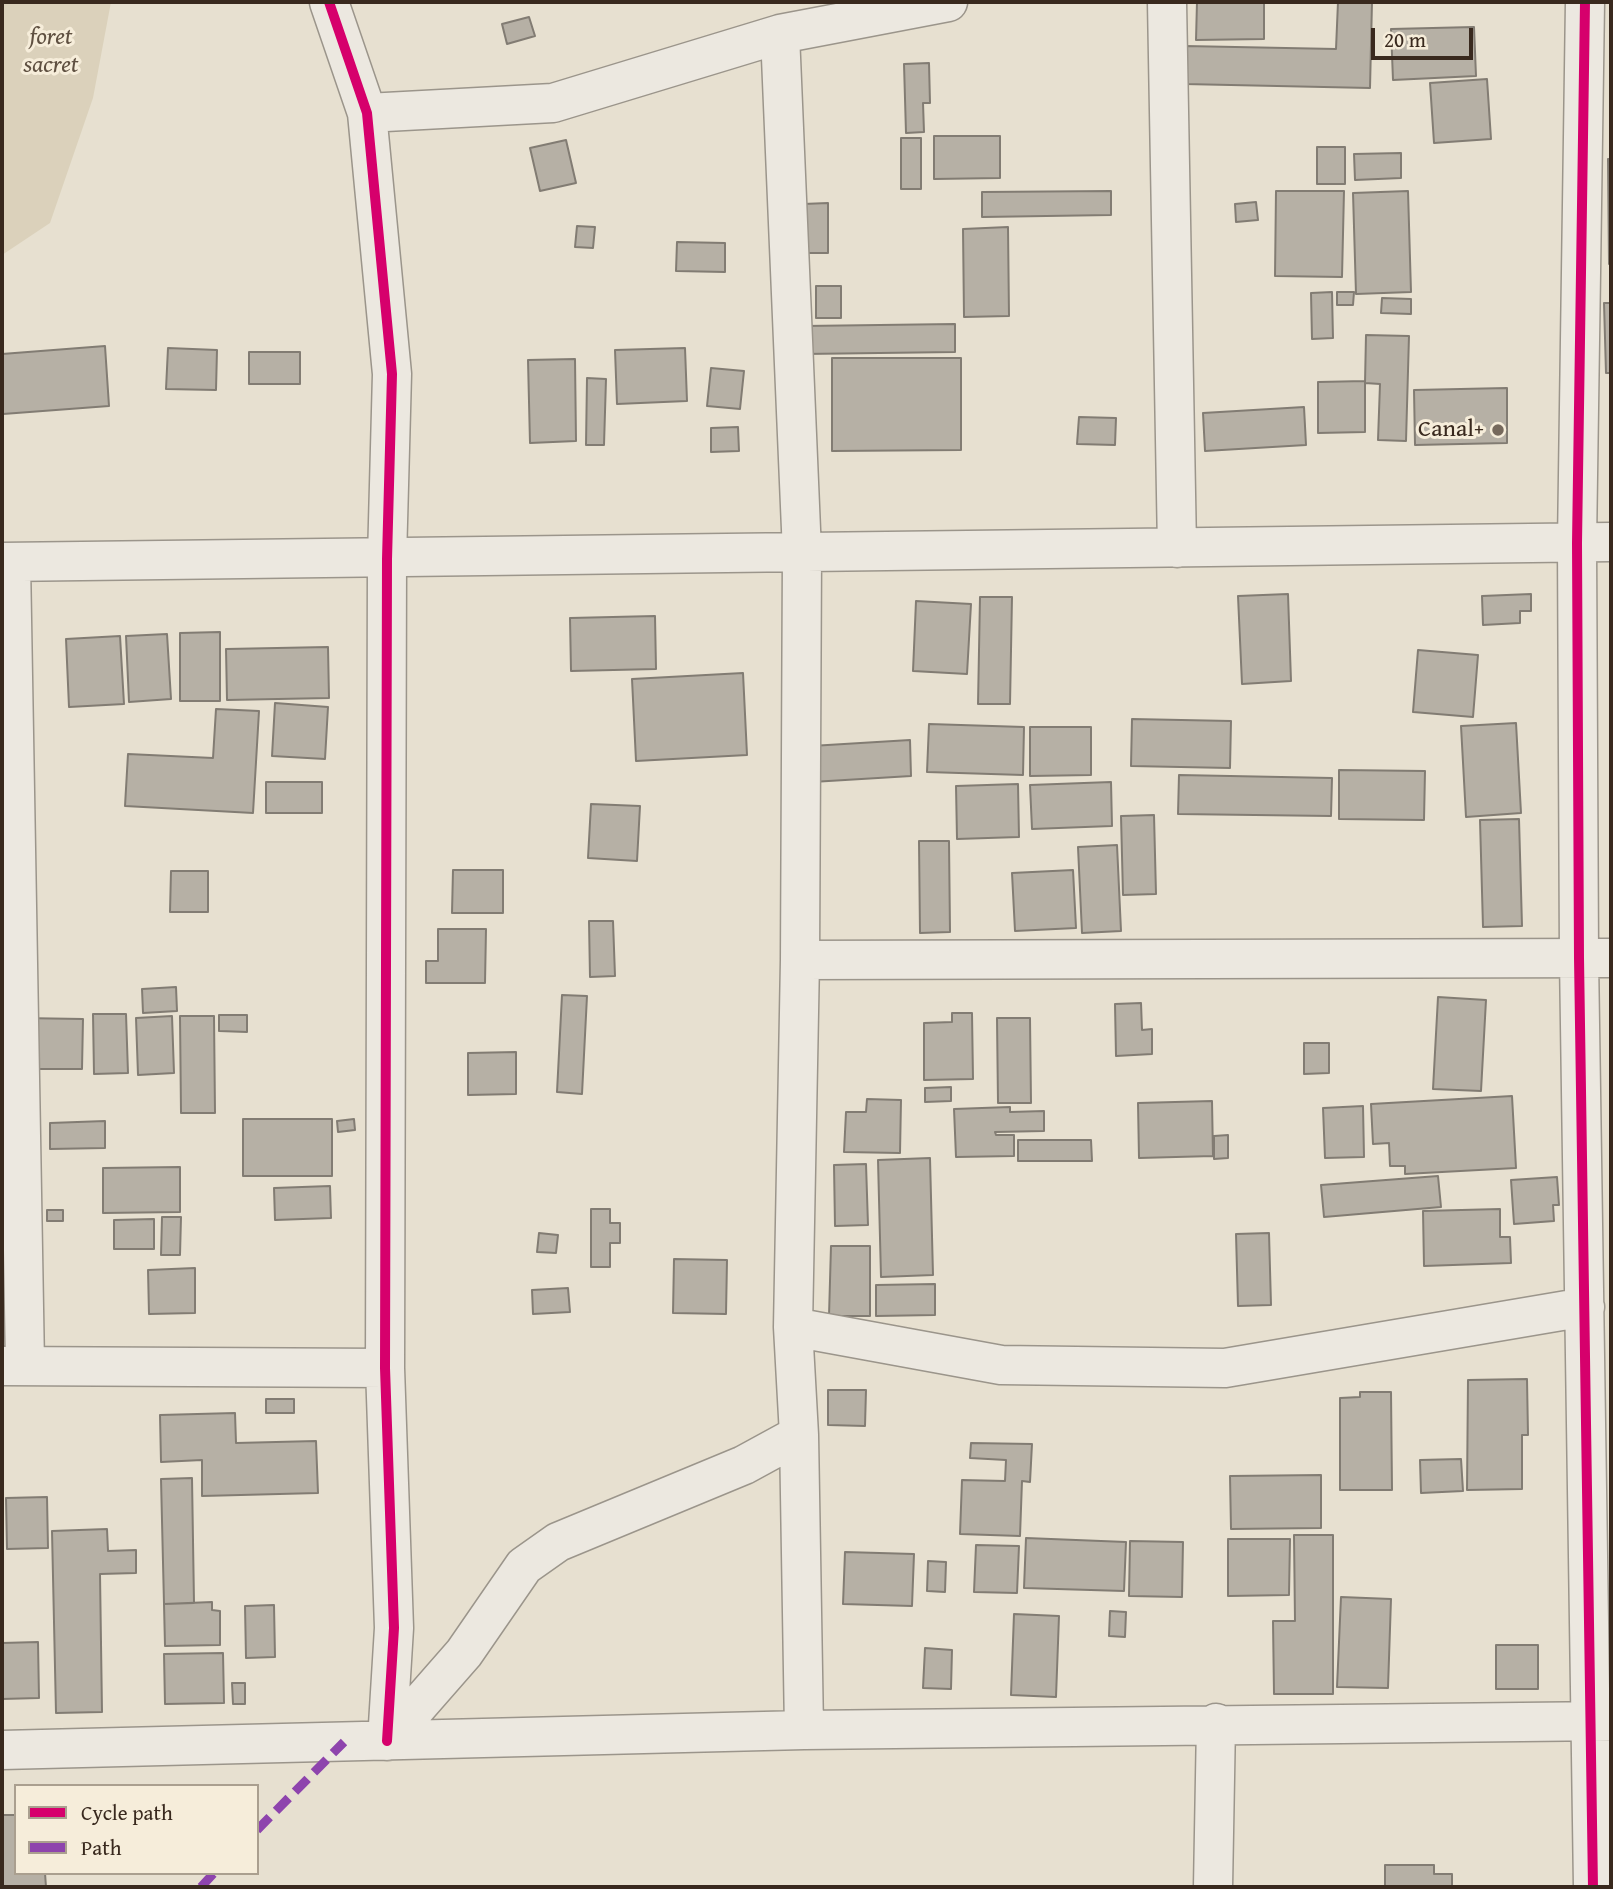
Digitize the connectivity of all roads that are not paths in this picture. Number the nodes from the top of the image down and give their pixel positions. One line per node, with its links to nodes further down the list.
1 (329, 2): 6 (street)
2 (948, 2): 5 (street)
3 (1167, 2): 8 (street)
4 (1585, 2): 7 (street)
5 (779, 34): 6 (street); 9 (street)
6 (367, 113): 10 (street)
7 (1594, 542): 8 (street); 12 (street)
8 (1177, 548): 9 (street)
9 (802, 553): 10 (street); 13 (street)
10 (387, 559): 11 (street); 17 (street)
11 (6, 562): 16 (street)
12 (1595, 958): 13 (street); 14 (street)
13 (800, 960): 15 (street)
14 (1585, 1307): 15 (street); 19 (street)
15 (793, 1327): 18 (street)
16 (13, 1365): 17 (street)
17 (385, 1368): 22 (street)
18 (799, 1435): 21 (street); 22 (street)
19 (1602, 1720): 20 (street); 25 (street)
20 (1216, 1723): 21 (street); 24 (street)
21 (804, 1730): 22 (street)
22 (387, 1741): 23 (street)
23 (2, 1750)
24 (1213, 1887)
25 (1593, 1887)

